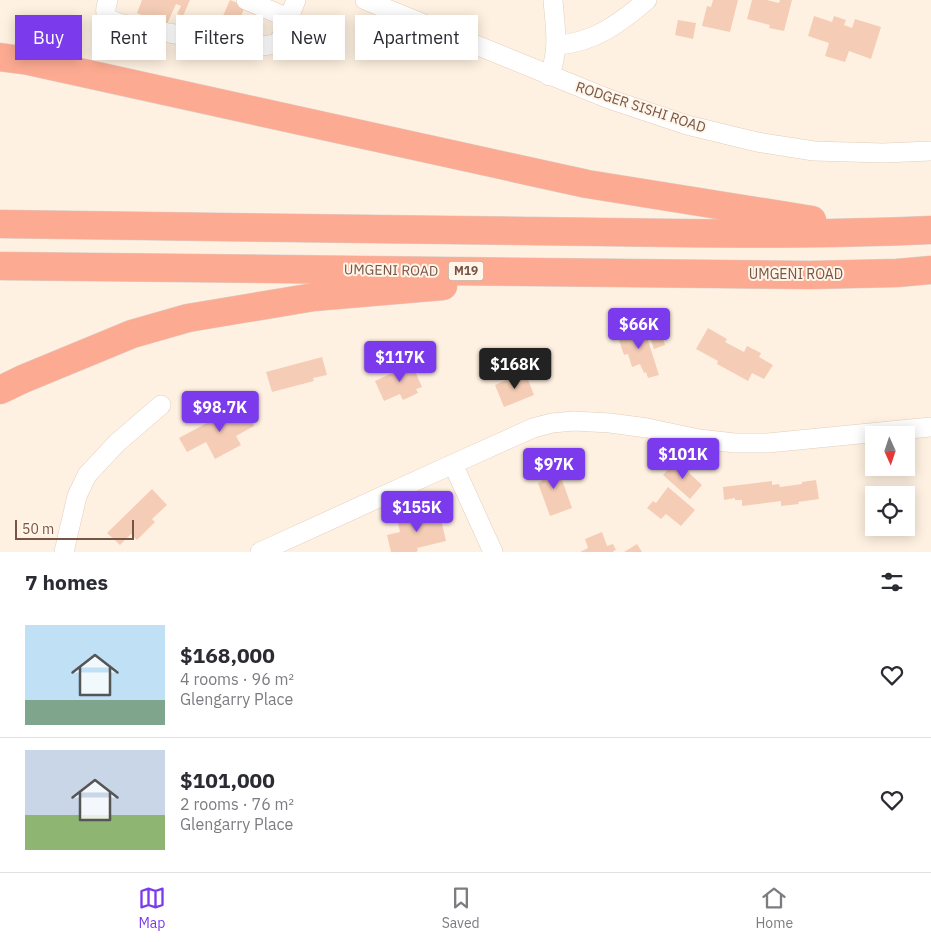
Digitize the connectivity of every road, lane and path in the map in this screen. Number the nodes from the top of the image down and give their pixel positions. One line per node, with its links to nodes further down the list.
1 (108, 0): 9 (street)
2 (246, 0): 7 (street)
3 (296, 0): 8 (street)
4 (365, 0): 12 (street, RODGER SISHI ROAD)
5 (552, 0): 10 (street)
6 (647, 0): 10 (street)
7 (281, 15)
8 (289, 15)
9 (273, 44)
10 (557, 45): 12 (street)
11 (0, 57): 16 (highway)
12 (549, 76): 13 (street, RODGER SISHI ROAD)
13 (931, 151)
14 (0, 224): 16 (highway)
15 (931, 230): 16 (highway)
16 (890, 232)
17 (0, 266): 19 (highway, UMGENI ROAD / M19)
18 (931, 270): 19 (highway, UMGENI ROAD / M19)
19 (697, 274): 20 (highway)
20 (8, 385)
21 (161, 404): 24 (street)
22 (931, 427): 23 (street)
23 (453, 464): 25 (street); 26 (street)
24 (64, 552)
25 (260, 552)
26 (492, 552)

